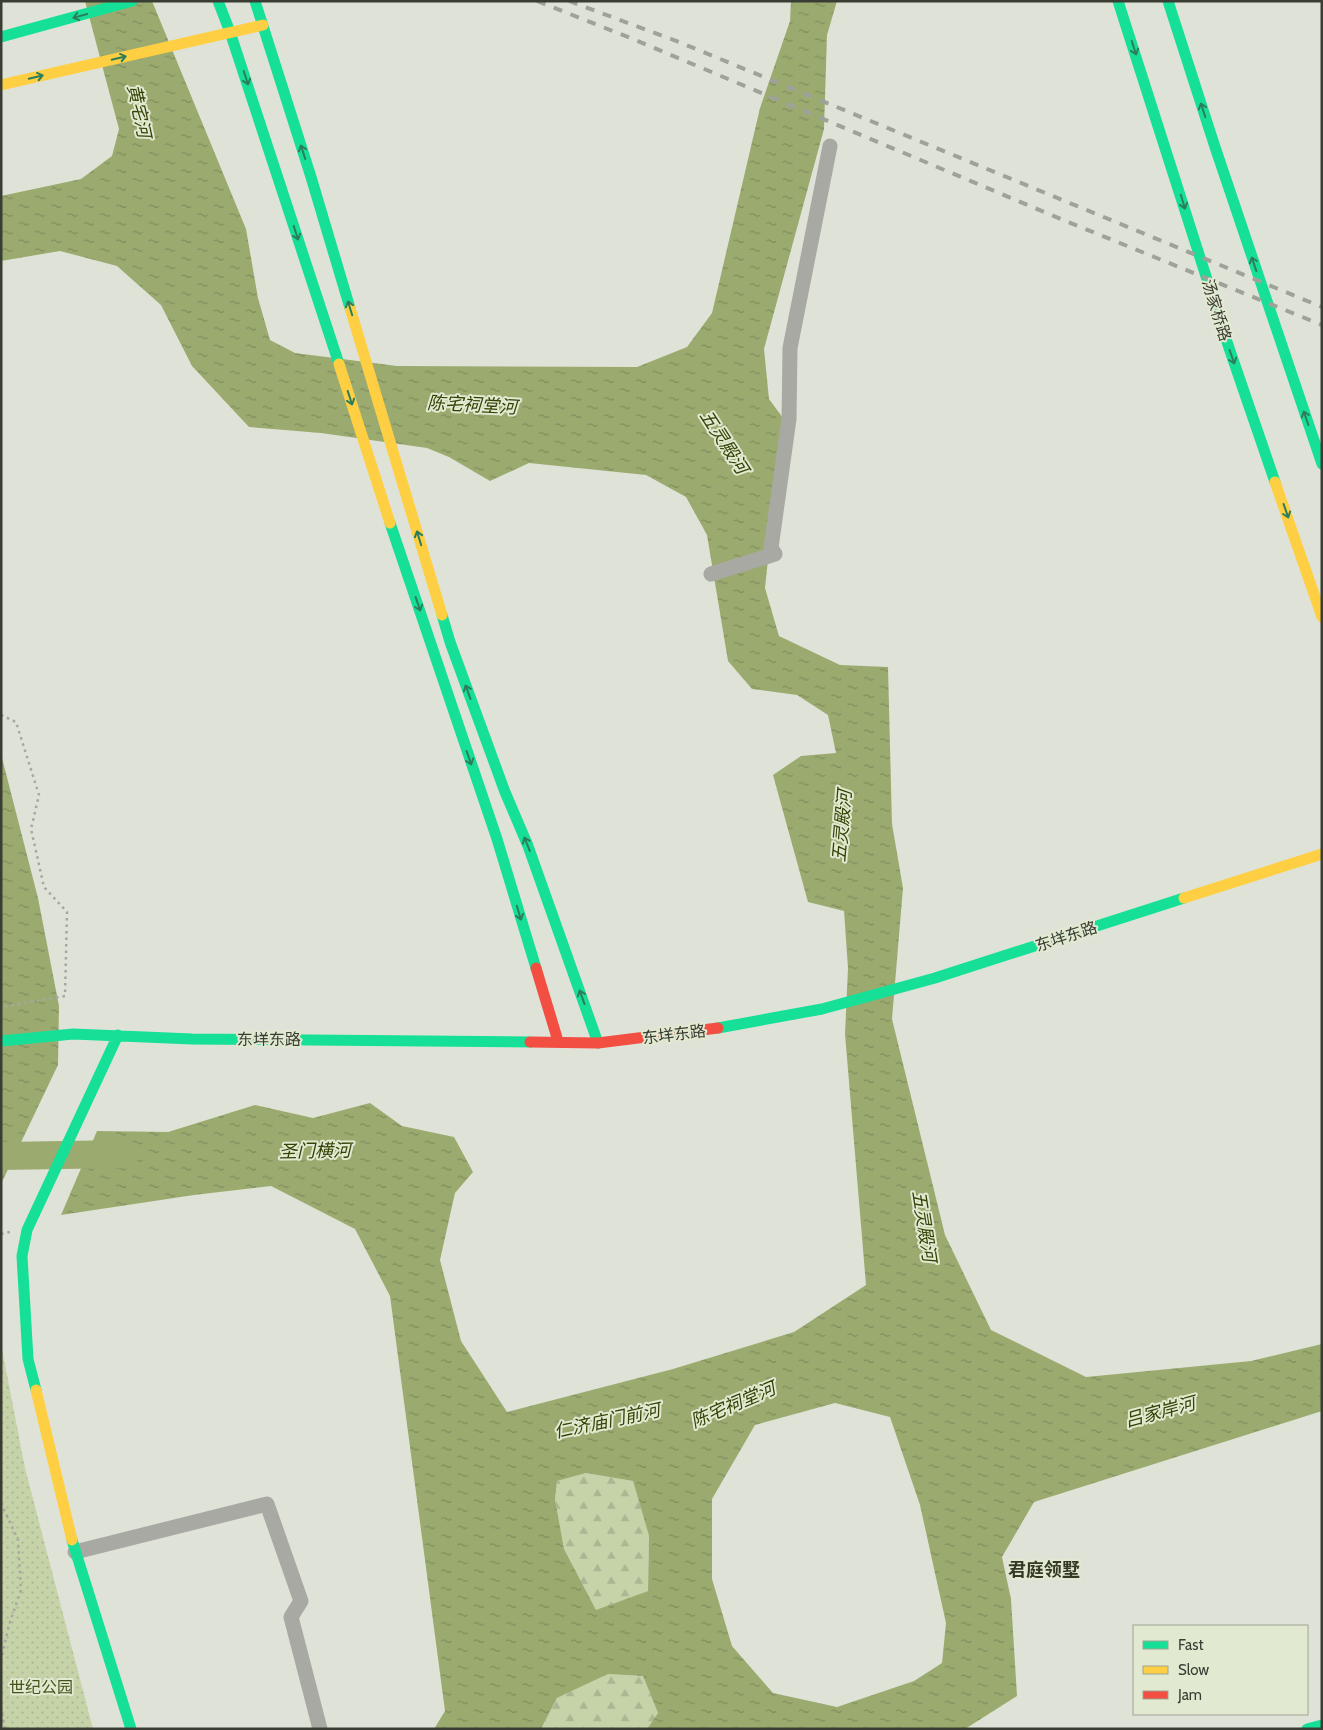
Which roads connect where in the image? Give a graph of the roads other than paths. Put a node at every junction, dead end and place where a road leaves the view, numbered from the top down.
1 (132, 1) edge
2 (218, 1) edge
3 (255, 1) edge
4 (1118, 1) edge
5 (1168, 1) edge
6 (263, 25) junction
7 (230, 32) junction
8 (1, 37) edge
9 (1, 85) edge
10 (830, 146) dead end
11 (1322, 464) edge
12 (712, 574) dead end
13 (1322, 617) edge
14 (1322, 854) edge
15 (118, 1035) junction
16 (1, 1041) edge
17 (558, 1041) junction
18 (598, 1043) junction
19 (75, 1552) junction
20 (1322, 1725) edge
21 (131, 1729) edge
22 (320, 1729) edge
23 (1307, 1729) edge

1 -> 8 main road
2 - 7 main road
3 - 6 main road
4 -> 13 main road, 汤家桥路
11 -> 5 main road
6 - 7 main road
18 -> 6 main road
9 -> 7 main road
7 -> 17 main road
10 - 12 street
14 - 18 main road, 东垟东路
15 - 16 main road, 东垟东路
15 - 17 main road, 东垟东路
15 - 19 main road
17 - 18 main road, 东垟东路
19 - 21 main road
19 - 22 street
20 - 23 main road

